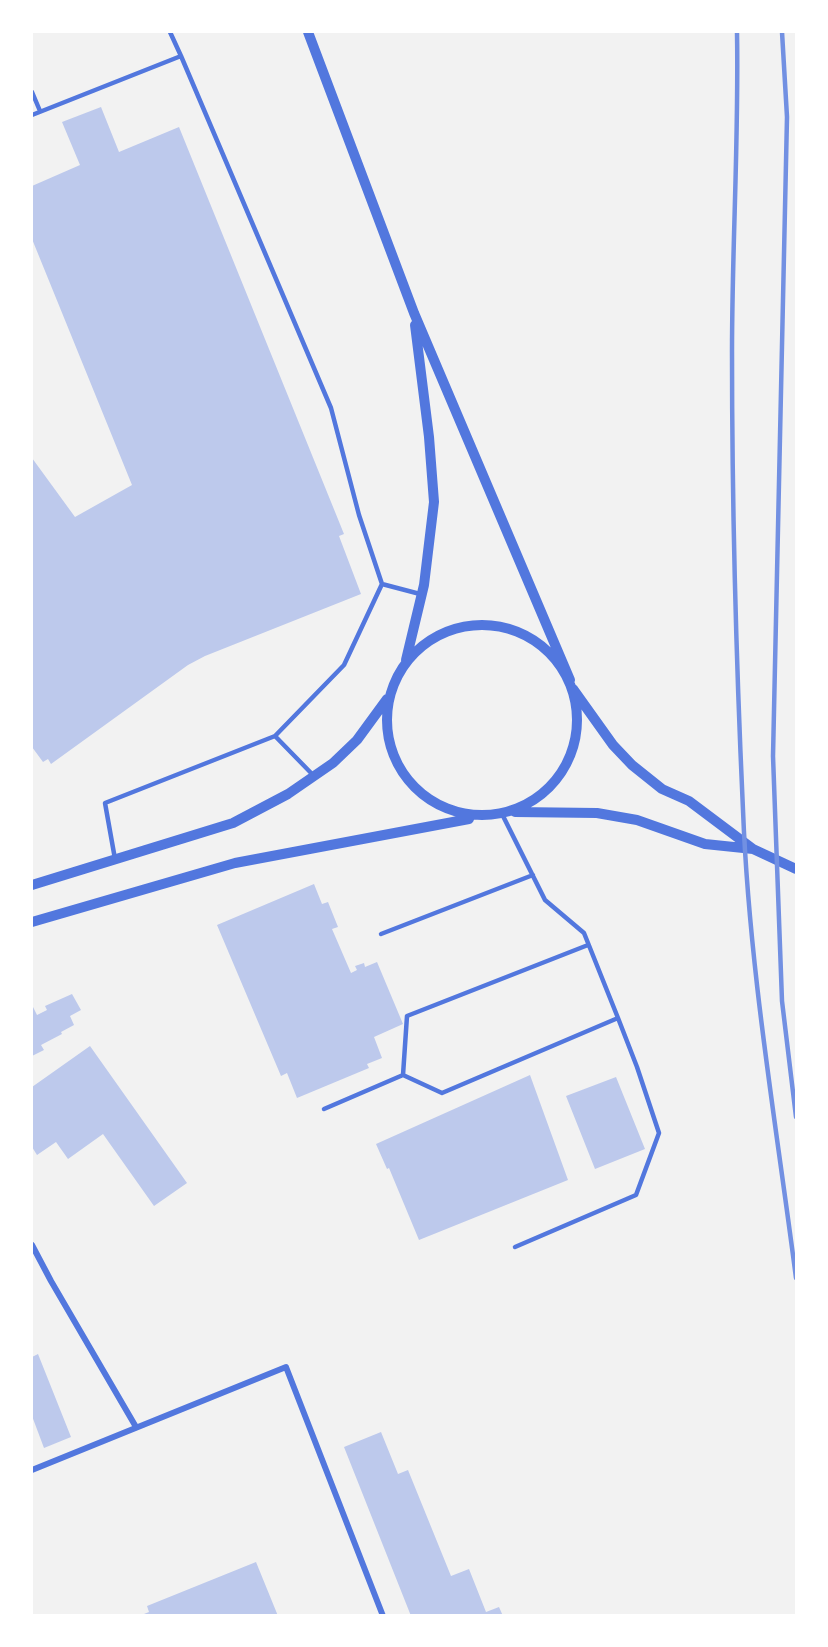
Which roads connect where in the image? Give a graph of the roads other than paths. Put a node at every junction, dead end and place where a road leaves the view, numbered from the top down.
1 (170, 32) edge
2 (308, 32) edge
3 (181, 56) junction
4 (32, 92) edge
5 (40, 111) junction
6 (32, 115) edge
7 (414, 313) junction
8 (382, 584) junction
9 (422, 594) junction
10 (406, 662) junction
11 (570, 683) junction
12 (387, 699) junction
13 (275, 736) junction
14 (314, 776) junction
15 (506, 813) junction
16 (472, 818) junction
17 (753, 849) junction
18 (115, 859) junction
19 (796, 869) edge
20 (533, 875) junction
21 (32, 885) edge
22 (32, 922) edge
23 (381, 934) dead end
24 (588, 945) junction
25 (618, 1018) junction
26 (402, 1075) junction
27 (324, 1109) dead end
28 (32, 1245) edge
29 (515, 1246) dead end
30 (136, 1427) junction
31 (32, 1470) edge
32 (383, 1616) edge

1 - 3 lane
2 - 7 street
3 - 5 lane
3 - 8 lane
4 - 5 lane
5 - 6 lane
7 - 9 street
7 - 11 street
8 - 9 lane
8 - 13 lane
9 - 10 street
10 - 11 street
10 - 12 street
11 - 15 street
11 - 17 street
12 - 14 street
12 - 16 street
13 - 14 lane
13 - 18 lane
14 - 18 street
15 - 16 street
15 - 17 street
15 - 20 lane
16 - 22 street
17 - 19 street
18 - 21 street
20 - 23 lane
20 - 24 lane
24 - 25 lane
24 - 26 lane
25 - 26 lane
25 - 29 lane
26 - 27 lane
28 - 30 street
30 - 31 street
30 - 32 street

